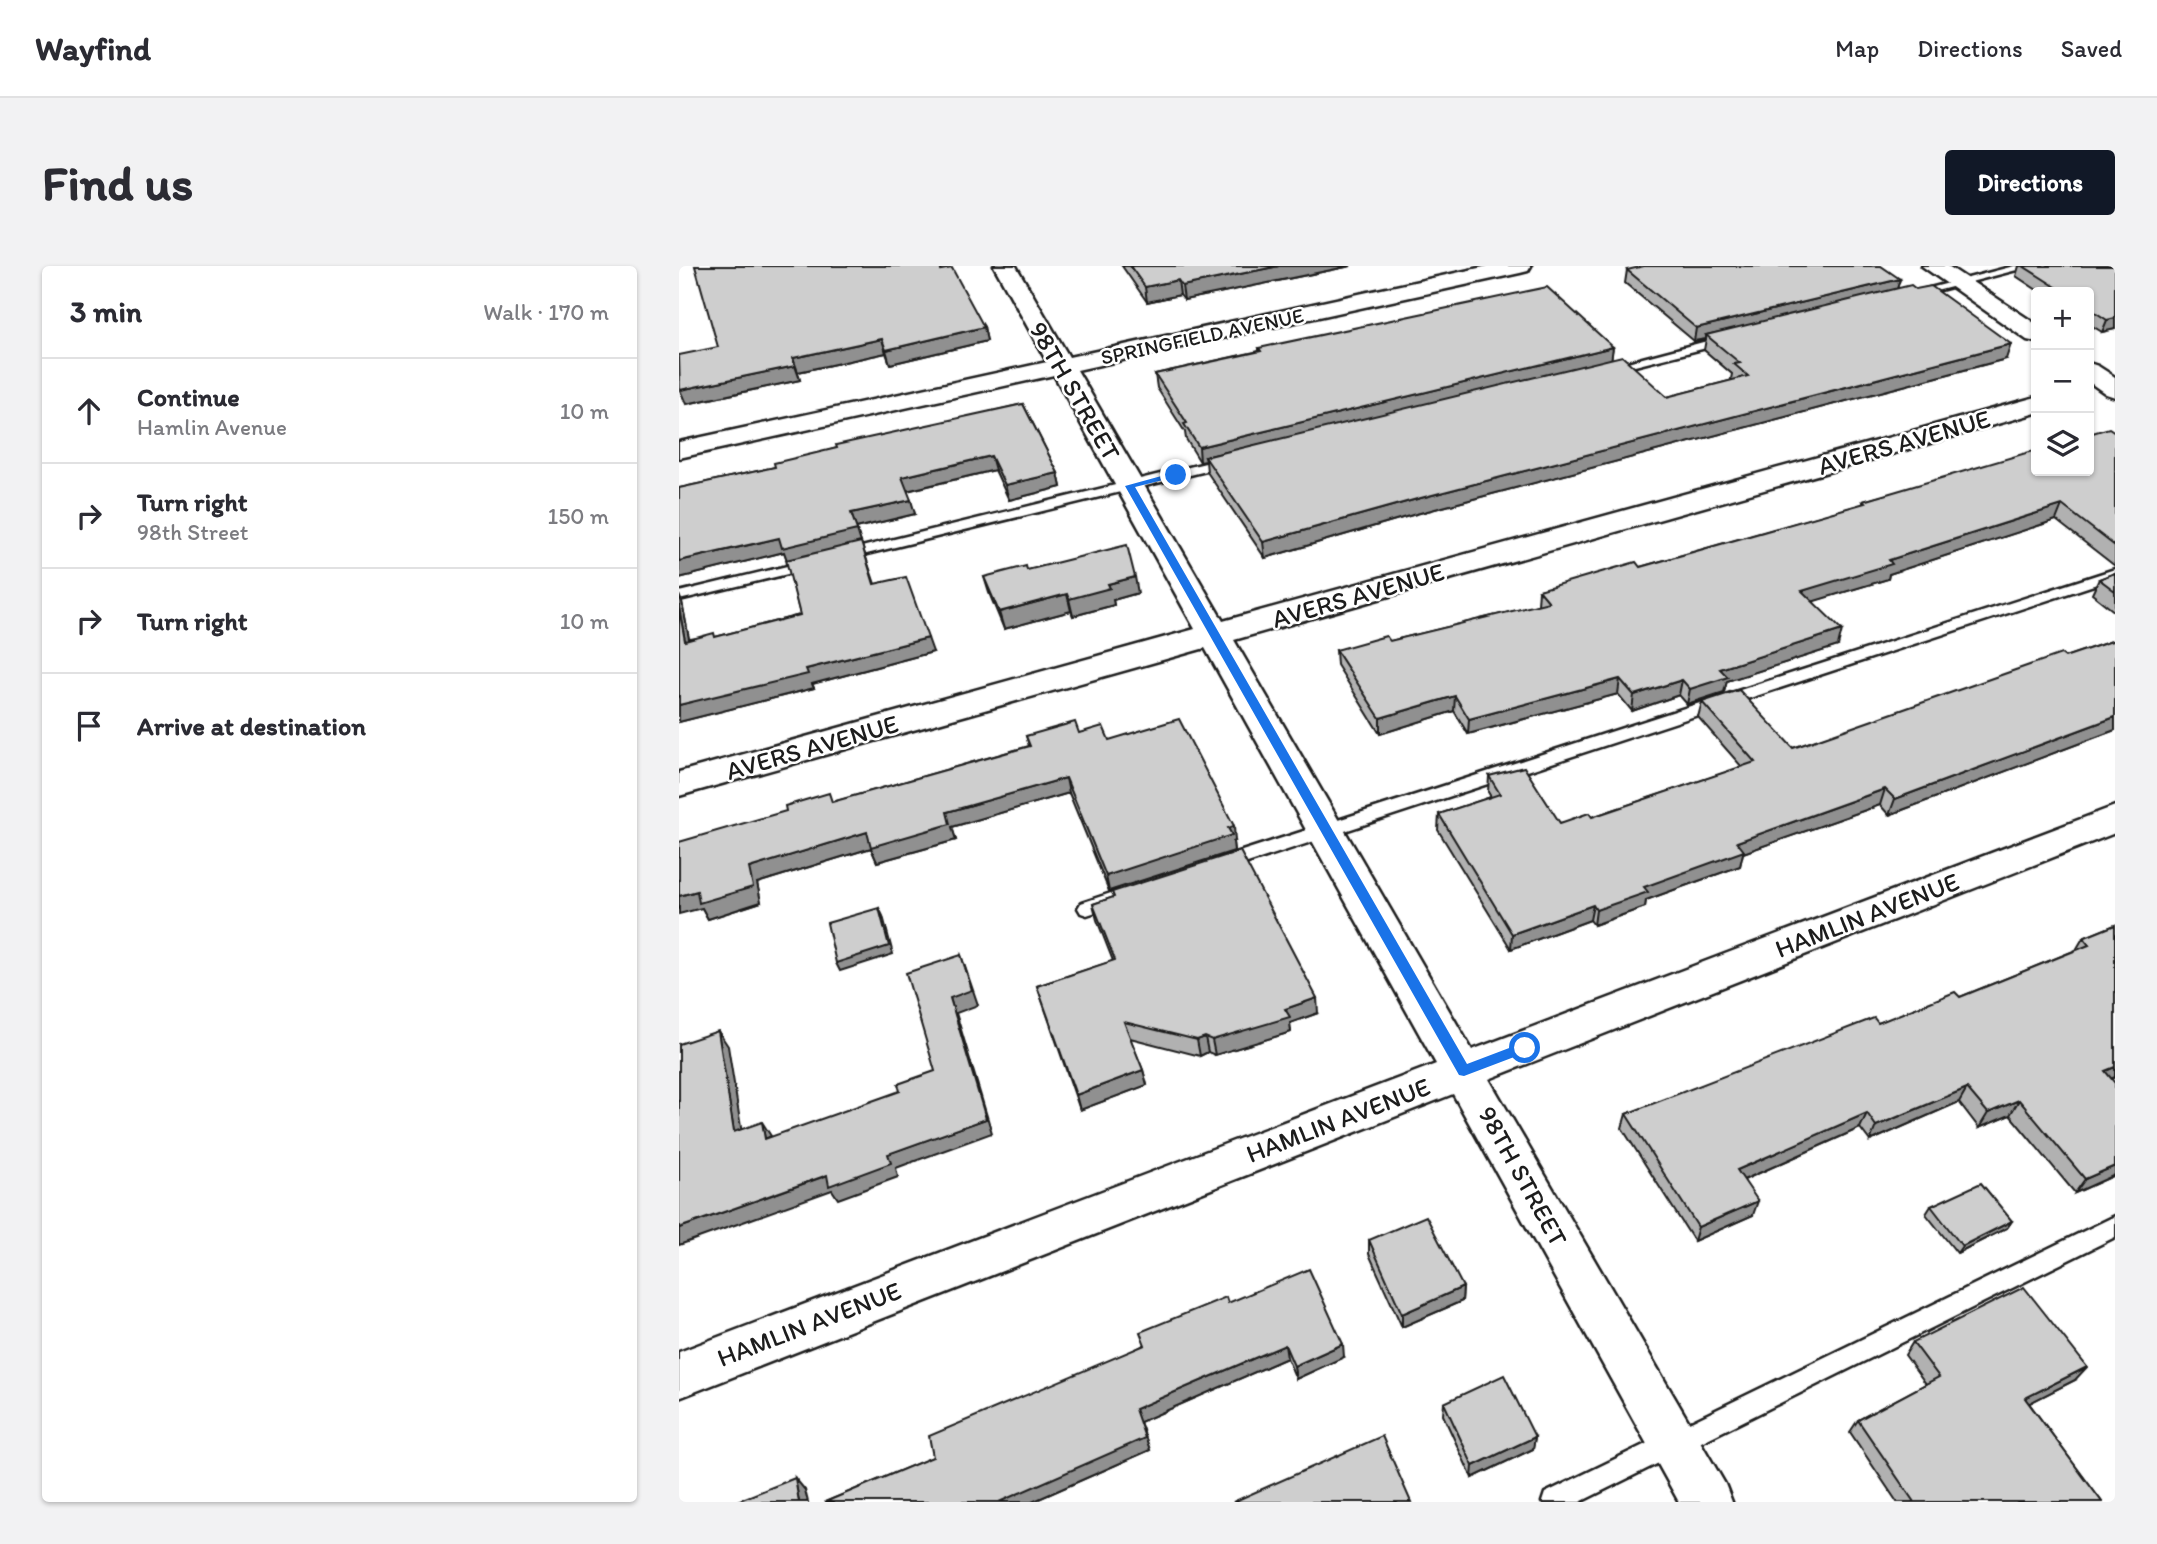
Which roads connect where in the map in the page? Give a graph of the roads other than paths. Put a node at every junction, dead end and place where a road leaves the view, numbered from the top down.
1 (1005, 266) edge
2 (1520, 266) edge
3 (1933, 266) edge
4 (2028, 266) edge
5 (1958, 283) junction
6 (1900, 297) edge
7 (2031, 332) edge
8 (1739, 337) edge
9 (1060, 367) junction
10 (1591, 373) edge
11 (2031, 406) edge
12 (679, 450) edge
13 (1243, 458) edge
14 (1130, 486) junction
15 (2115, 573) edge
16 (679, 596) edge
17 (1216, 634) junction
18 (679, 784) edge
19 (2115, 820) edge
20 (1327, 830) junction
21 (1201, 871) edge
22 (1137, 892) edge
23 (1087, 908) dead end
24 (1464, 1071) junction
25 (2115, 1226) edge
26 (679, 1374) edge
27 (1674, 1443) junction
28 (1554, 1502) edge
29 (1707, 1502) edge

1 - 9 street, 98TH STREET
2 - 9 street, SPRINGFIELD AVENUE
3 - 5 street
4 - 5 lane
5 - 6 lane
5 - 7 street
8 - 10 lane
9 - 12 street, SPRINGFIELD AVENUE
9 - 14 street, 98TH STREET
11 - 17 street, AVERS AVENUE
13 - 14 lane
14 - 16 lane
14 - 17 street, 98TH STREET
15 - 20 lane
17 - 18 street, AVERS AVENUE
17 - 20 street, 98TH STREET
19 - 24 street, HAMLIN AVENUE
20 - 21 lane
20 - 24 street, 98TH STREET
22 - 23 lane
24 - 26 street, HAMLIN AVENUE
24 - 27 street, 98TH STREET
25 - 27 lane
27 - 28 lane
27 - 29 street, 98TH STREET

